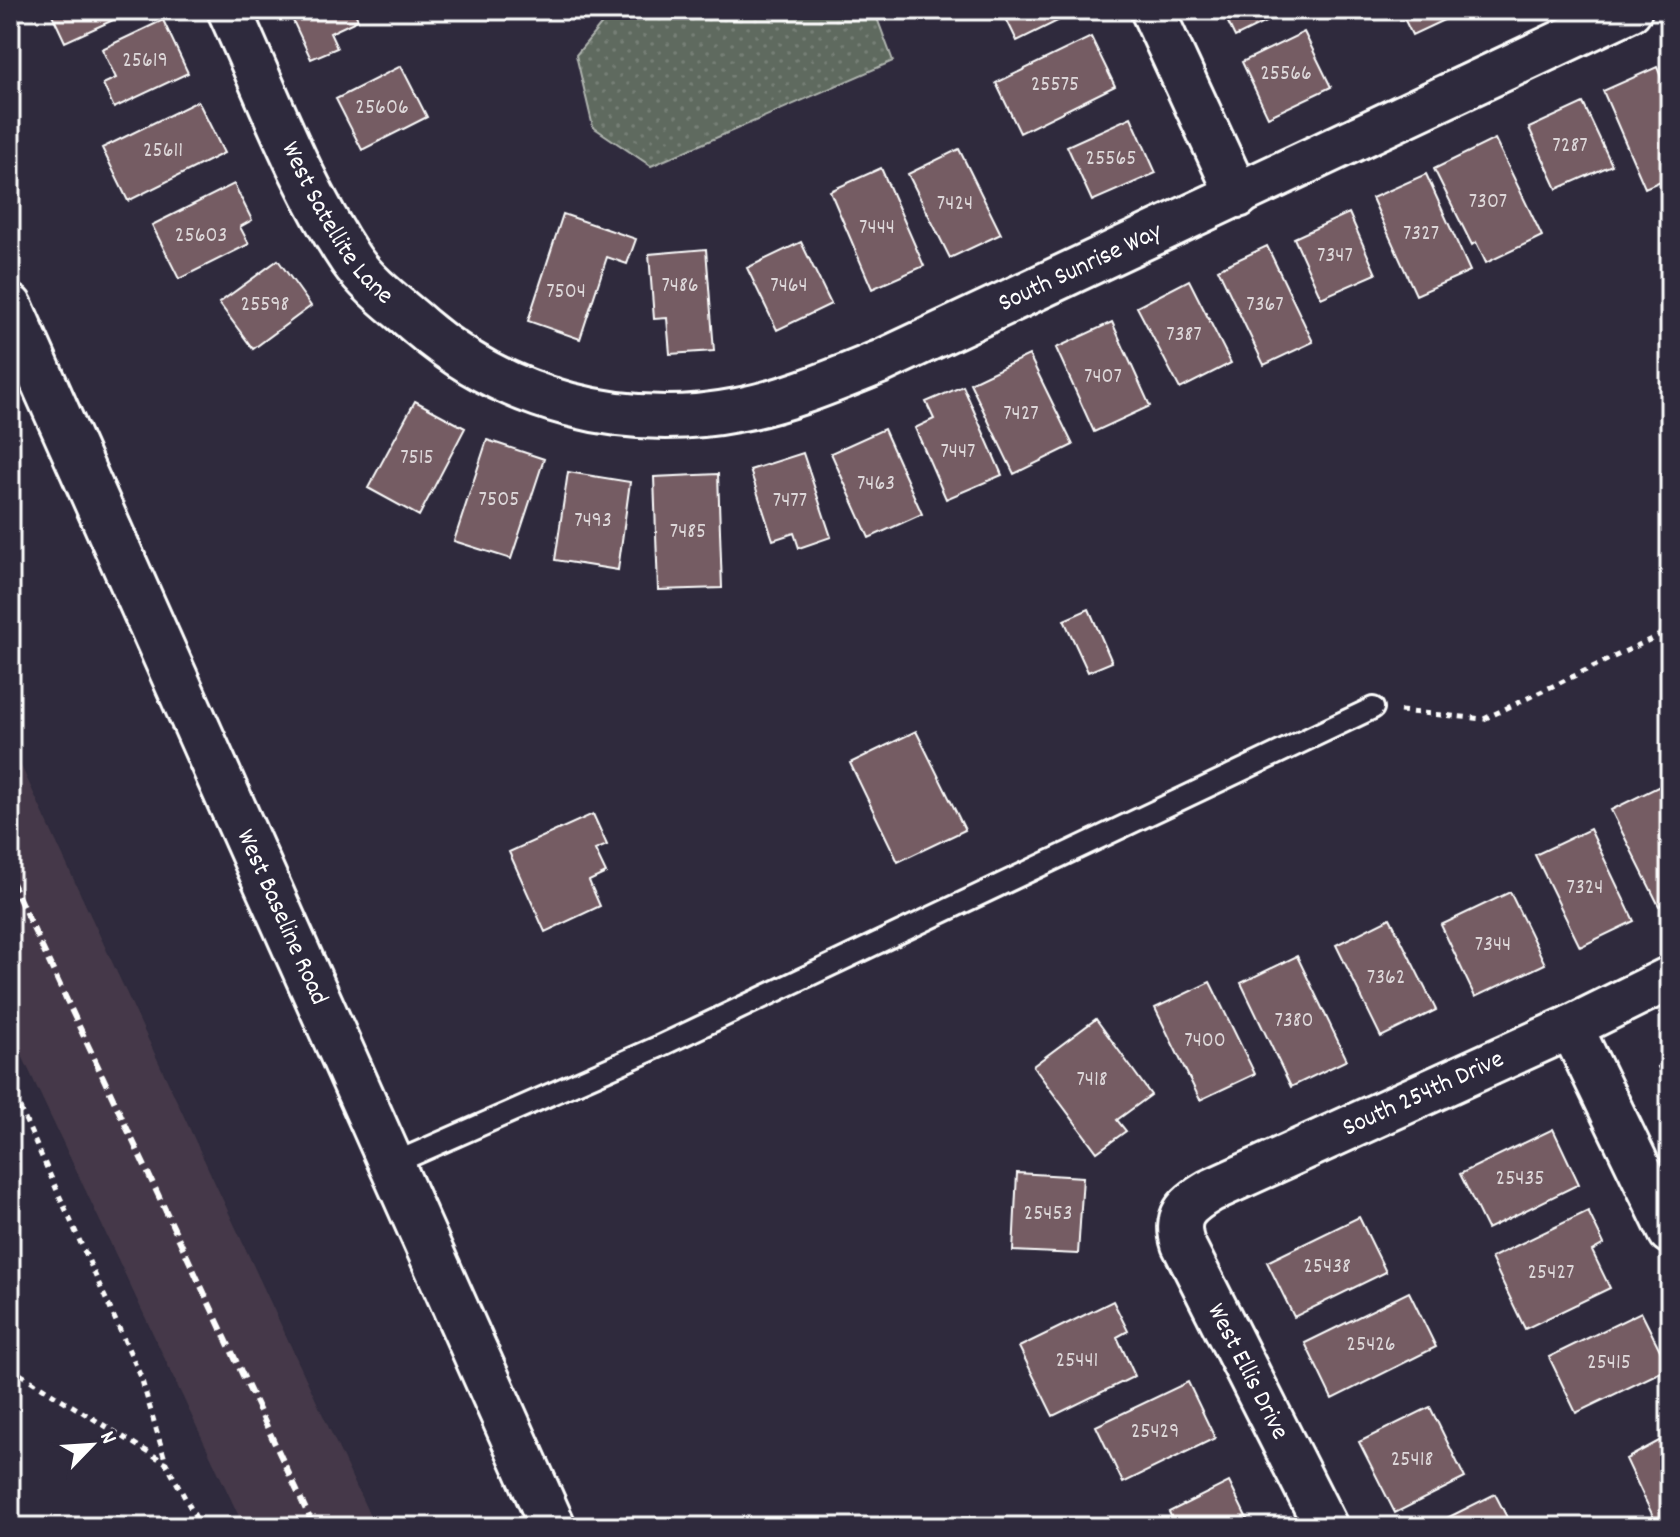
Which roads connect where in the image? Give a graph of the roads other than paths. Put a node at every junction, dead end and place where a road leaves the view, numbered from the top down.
1 (229, 10) edge
2 (1152, 10) edge
3 (1630, 10) edge
4 (1238, 196) junction
5 (10, 307) edge
6 (506, 384) joint
7 (1373, 708) road end
8 (1670, 978) edge
9 (1571, 1027) junction
10 (392, 1164) junction
11 (1180, 1215) joint
12 (1670, 1232) edge
13 (553, 1527) edge
14 (1326, 1527) edge

1 - 6 street, West Satellite Lane
2 - 4 street
3 - 4 street, South Sunrise Way
4 - 6 street, South Sunrise Way
5 - 10 main road, West Baseline Road
7 - 10 lane
8 - 9 street, South 254th Drive
9 - 11 street, South 254th Drive
9 - 12 street
10 - 13 main road, West Baseline Road
11 - 14 street, West Ellis Drive

